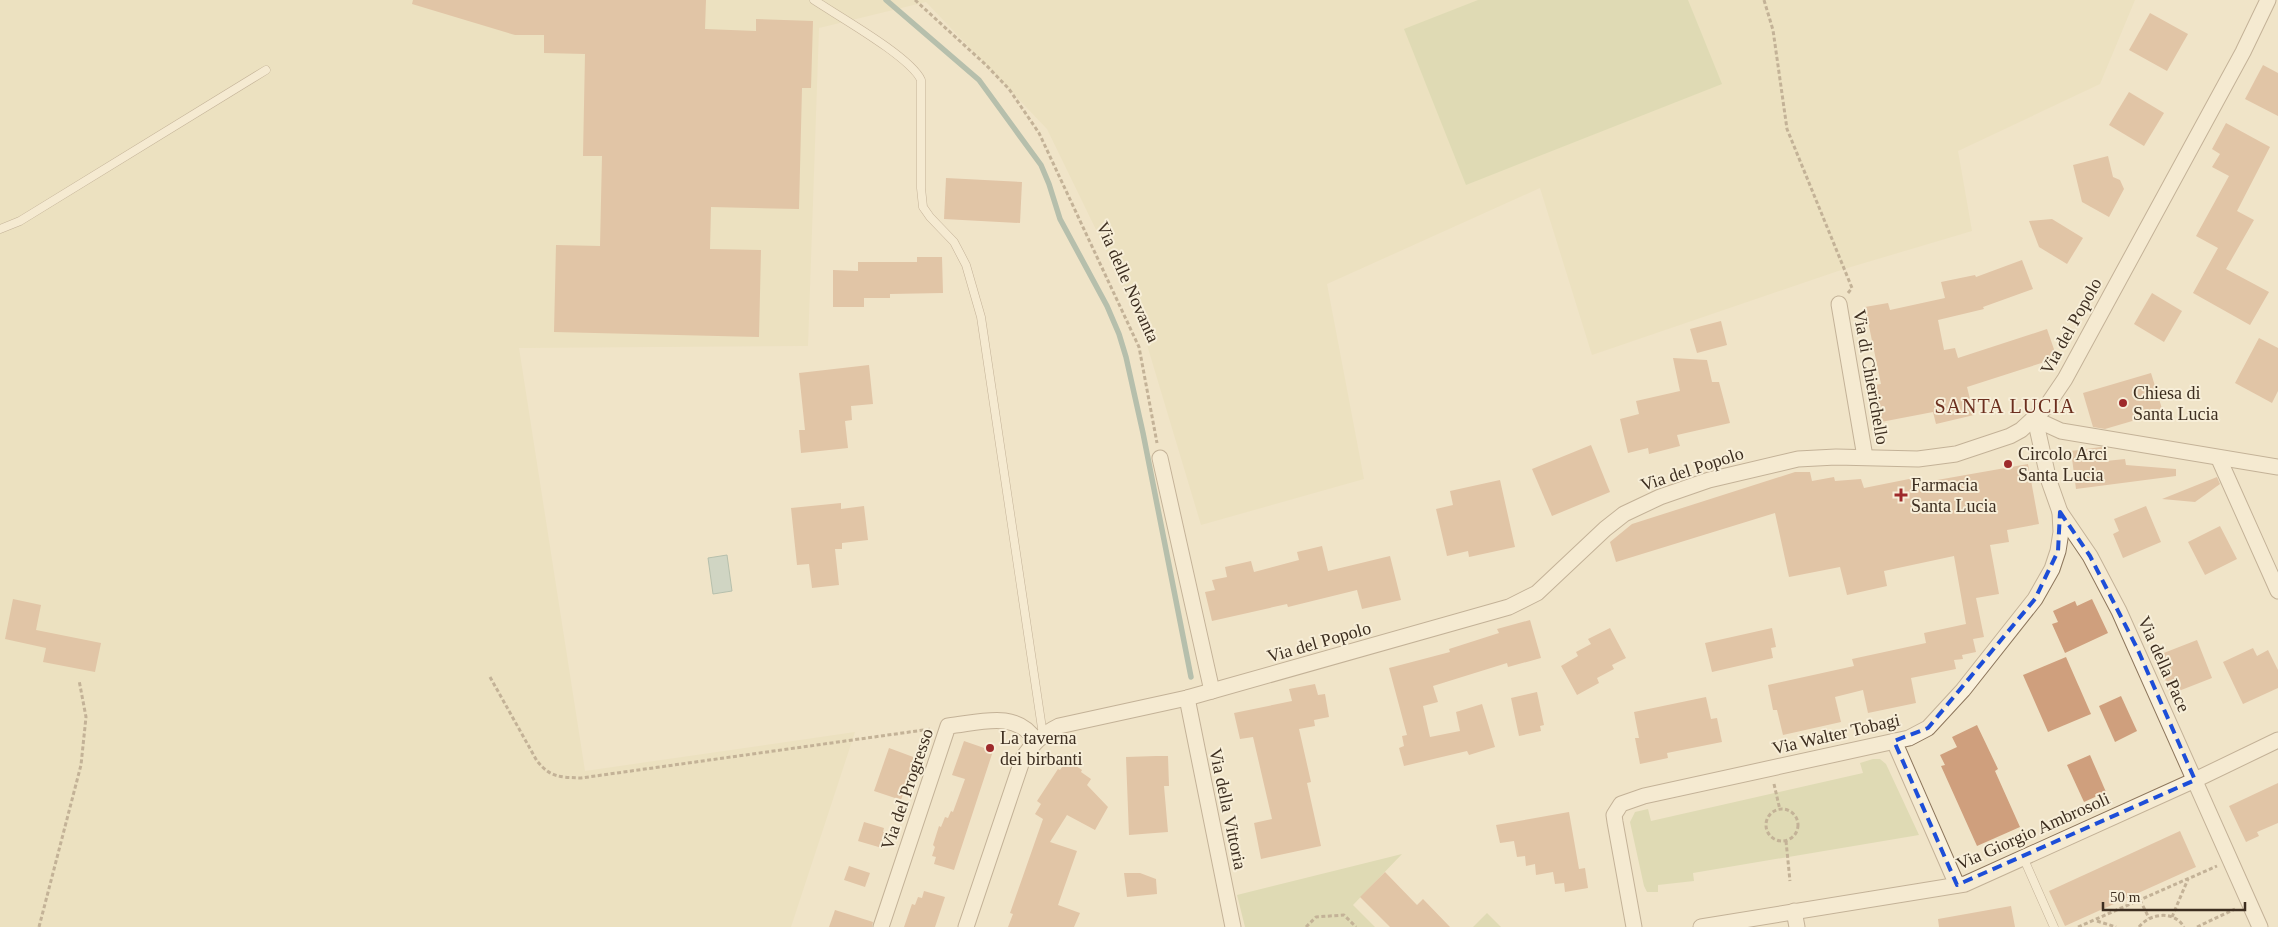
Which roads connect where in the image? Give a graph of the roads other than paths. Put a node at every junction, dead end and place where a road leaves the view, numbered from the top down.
1 (814, 0) edge
2 (2268, 0) edge
3 (266, 70) dead end
4 (0, 228) edge
5 (1839, 304) road end
6 (2035, 419) junction
7 (1865, 457) junction
8 (1160, 458) road end
9 (2219, 459) junction
10 (2278, 467) edge
11 (2060, 512) junction
12 (2278, 591) edge
13 (1212, 691) junction
14 (1186, 698) junction
15 (1039, 738) junction
16 (2278, 740) edge
17 (1894, 741) junction
18 (2195, 780) junction
19 (2023, 856) junction
20 (1956, 885) junction
21 (1794, 911) junction
22 (881, 927) edge
23 (966, 927) edge
24 (1234, 927) edge
25 (1634, 927) edge
26 (1701, 927) edge
27 (1797, 927) edge
28 (2054, 927) edge
29 (2260, 927) edge

1 - 15 lane
2 - 6 street, Via del Popolo
3 - 4 lane
5 - 7 street, Via di Chierichello
6 - 7 street, Via del Popolo
6 - 9 street
6 - 11 street, Via della Pace
7 - 13 street, Via del Popolo
8 - 13 street
9 - 10 street
9 - 12 street
11 - 17 street, Via Walter Tobagi
11 - 18 street, Via della Pace
13 - 14 street, Via del Popolo
14 - 15 street, Via del Popolo
14 - 24 street, Via della Vittoria
15 - 22 street, Via del Progresso
15 - 23 street
16 - 18 street, Via Giorgio Ambrosoli
17 - 20 street
17 - 25 street, Via Walter Tobagi
18 - 19 street, Via Giorgio Ambrosoli
18 - 29 street, Via della Pace
19 - 20 street, Via Giorgio Ambrosoli
19 - 28 lane
20 - 21 street, Via Giorgio Ambrosoli
21 - 26 street, Via Giorgio Ambrosoli
21 - 27 street

